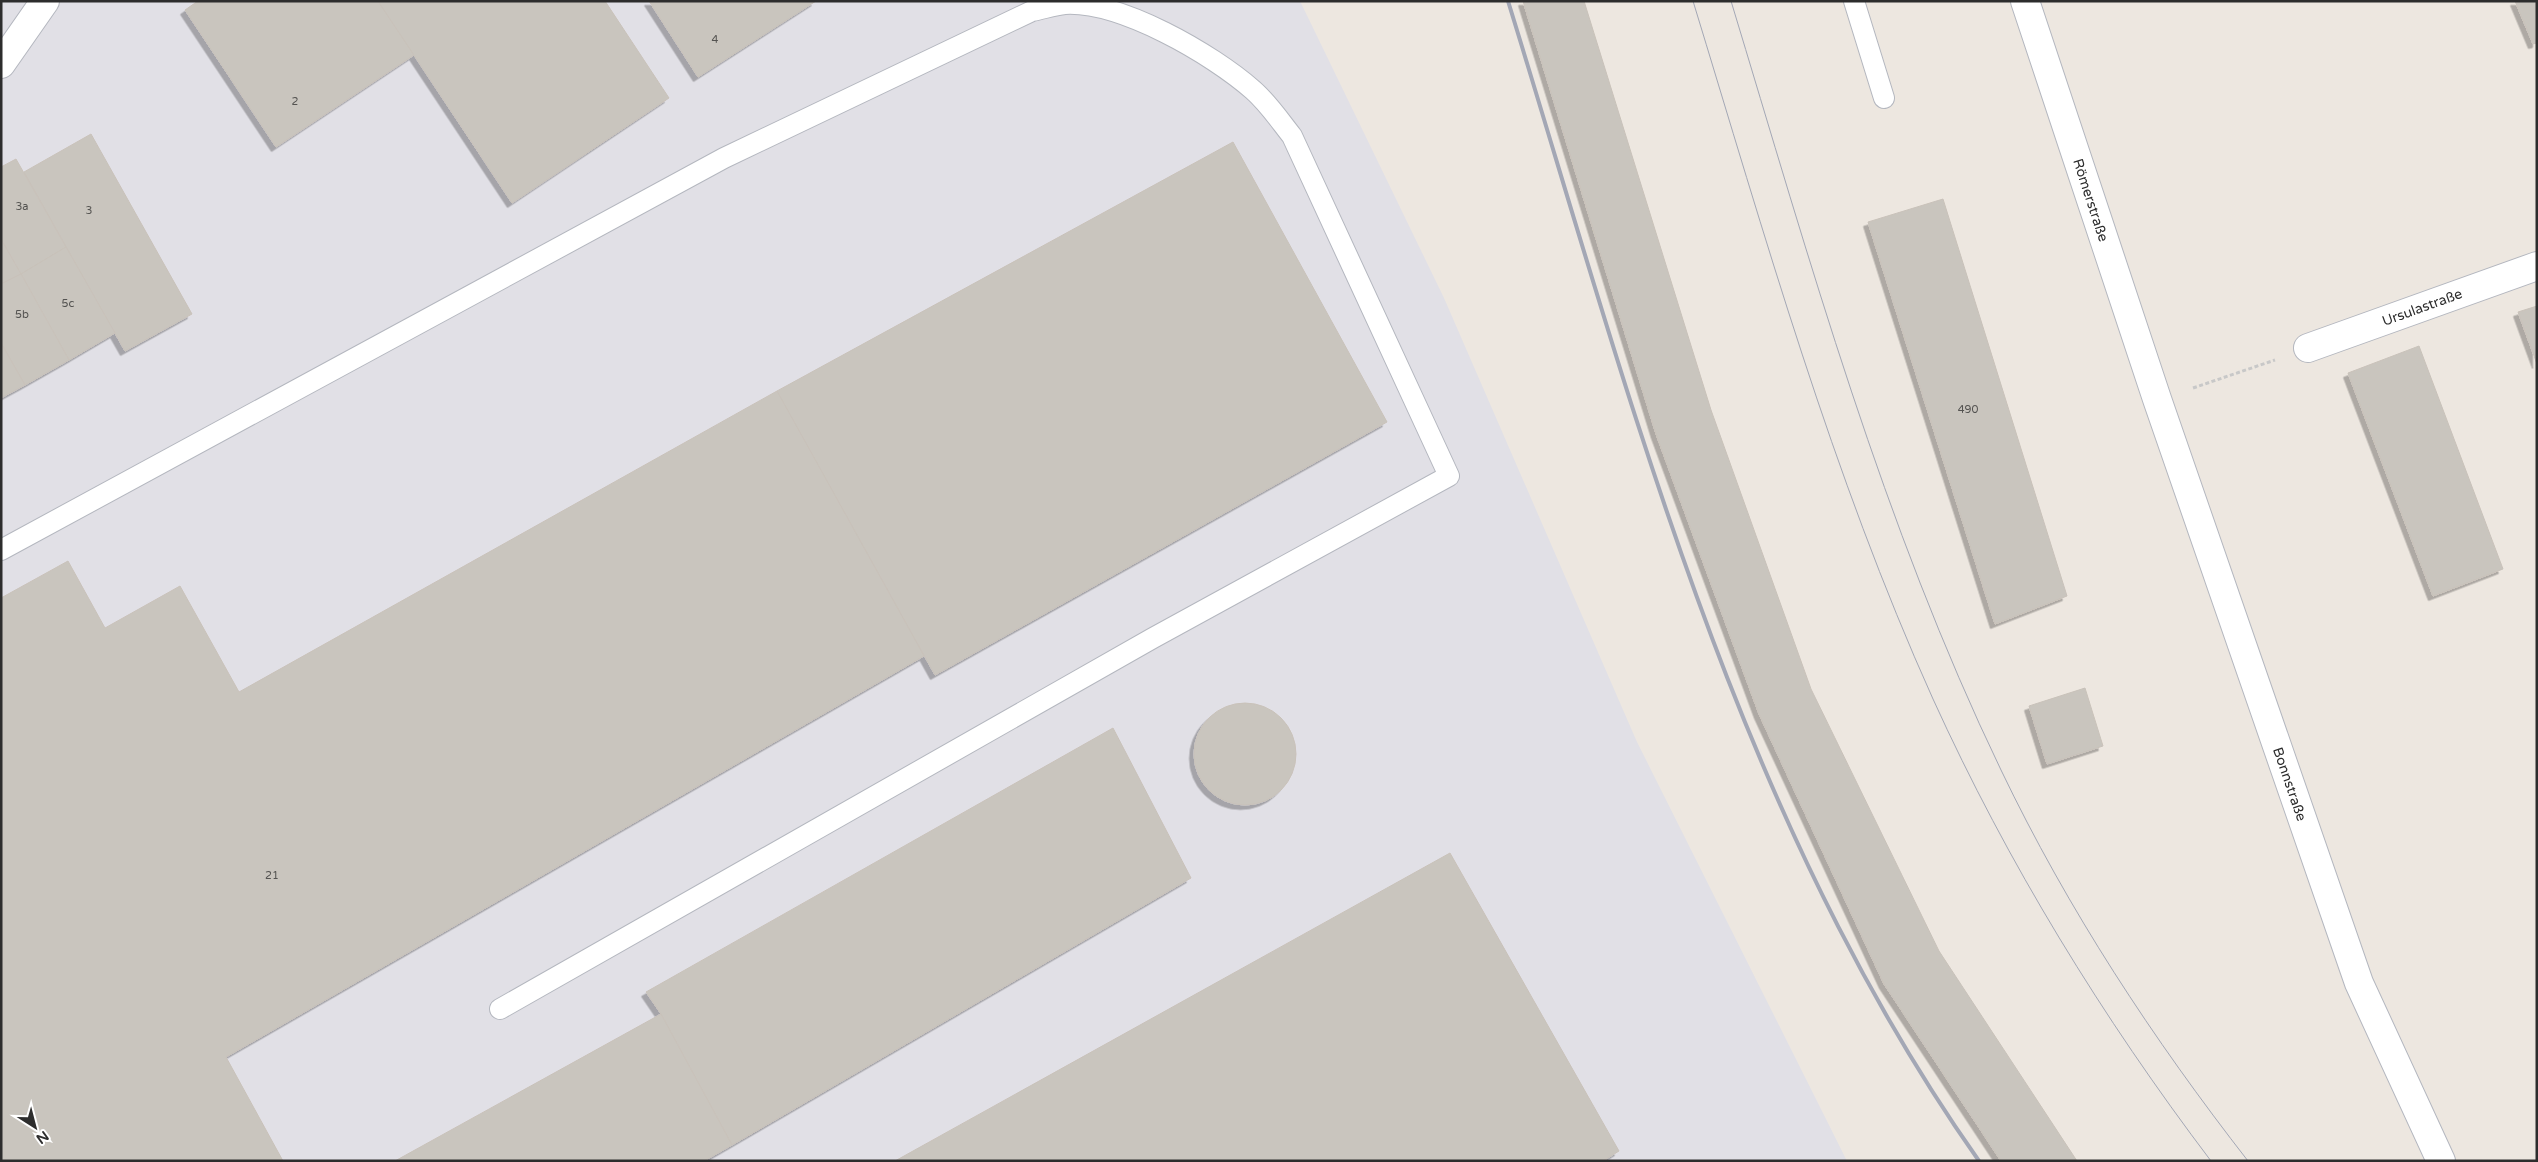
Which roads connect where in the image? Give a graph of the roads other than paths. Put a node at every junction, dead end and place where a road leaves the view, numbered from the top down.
1 (45, 1) edge
2 (1854, 1) edge
3 (2025, 1) edge
4 (1, 64) edge
5 (1884, 98) dead end
6 (2537, 266) edge
7 (2308, 348) road end
8 (2157, 399) joint
9 (1, 550) edge
10 (500, 1009) dead end
11 (2441, 1161) edge

1 - 4 main road
2 - 5 lane
3 - 8 main road, Römerstraße
6 - 7 main road, Ursulastraße
8 - 11 main road, Bonnstraße
9 - 10 lane

